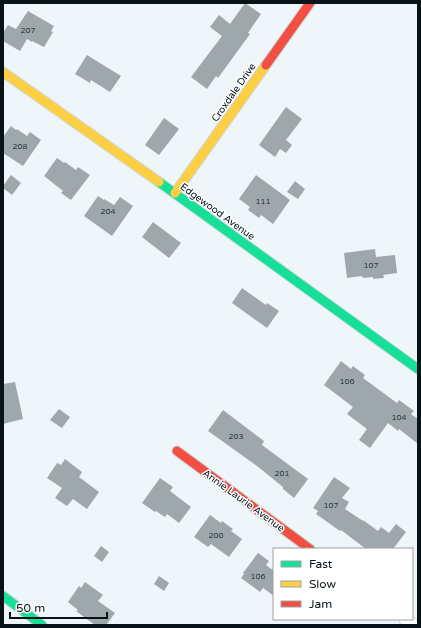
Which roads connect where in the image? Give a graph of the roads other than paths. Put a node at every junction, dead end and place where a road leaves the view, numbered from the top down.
1 (310, 3) edge
2 (3, 72) edge
3 (175, 193) junction
4 (418, 369) edge
5 (177, 451) dead end
6 (309, 548) edge
7 (3, 596) edge
8 (42, 625) edge

1 - 3 street, Croxdale Drive
2 - 3 street, Edgewood Avenue
3 - 4 street, Edgewood Avenue
5 - 6 street, Annie Laurie Avenue
7 - 8 street

